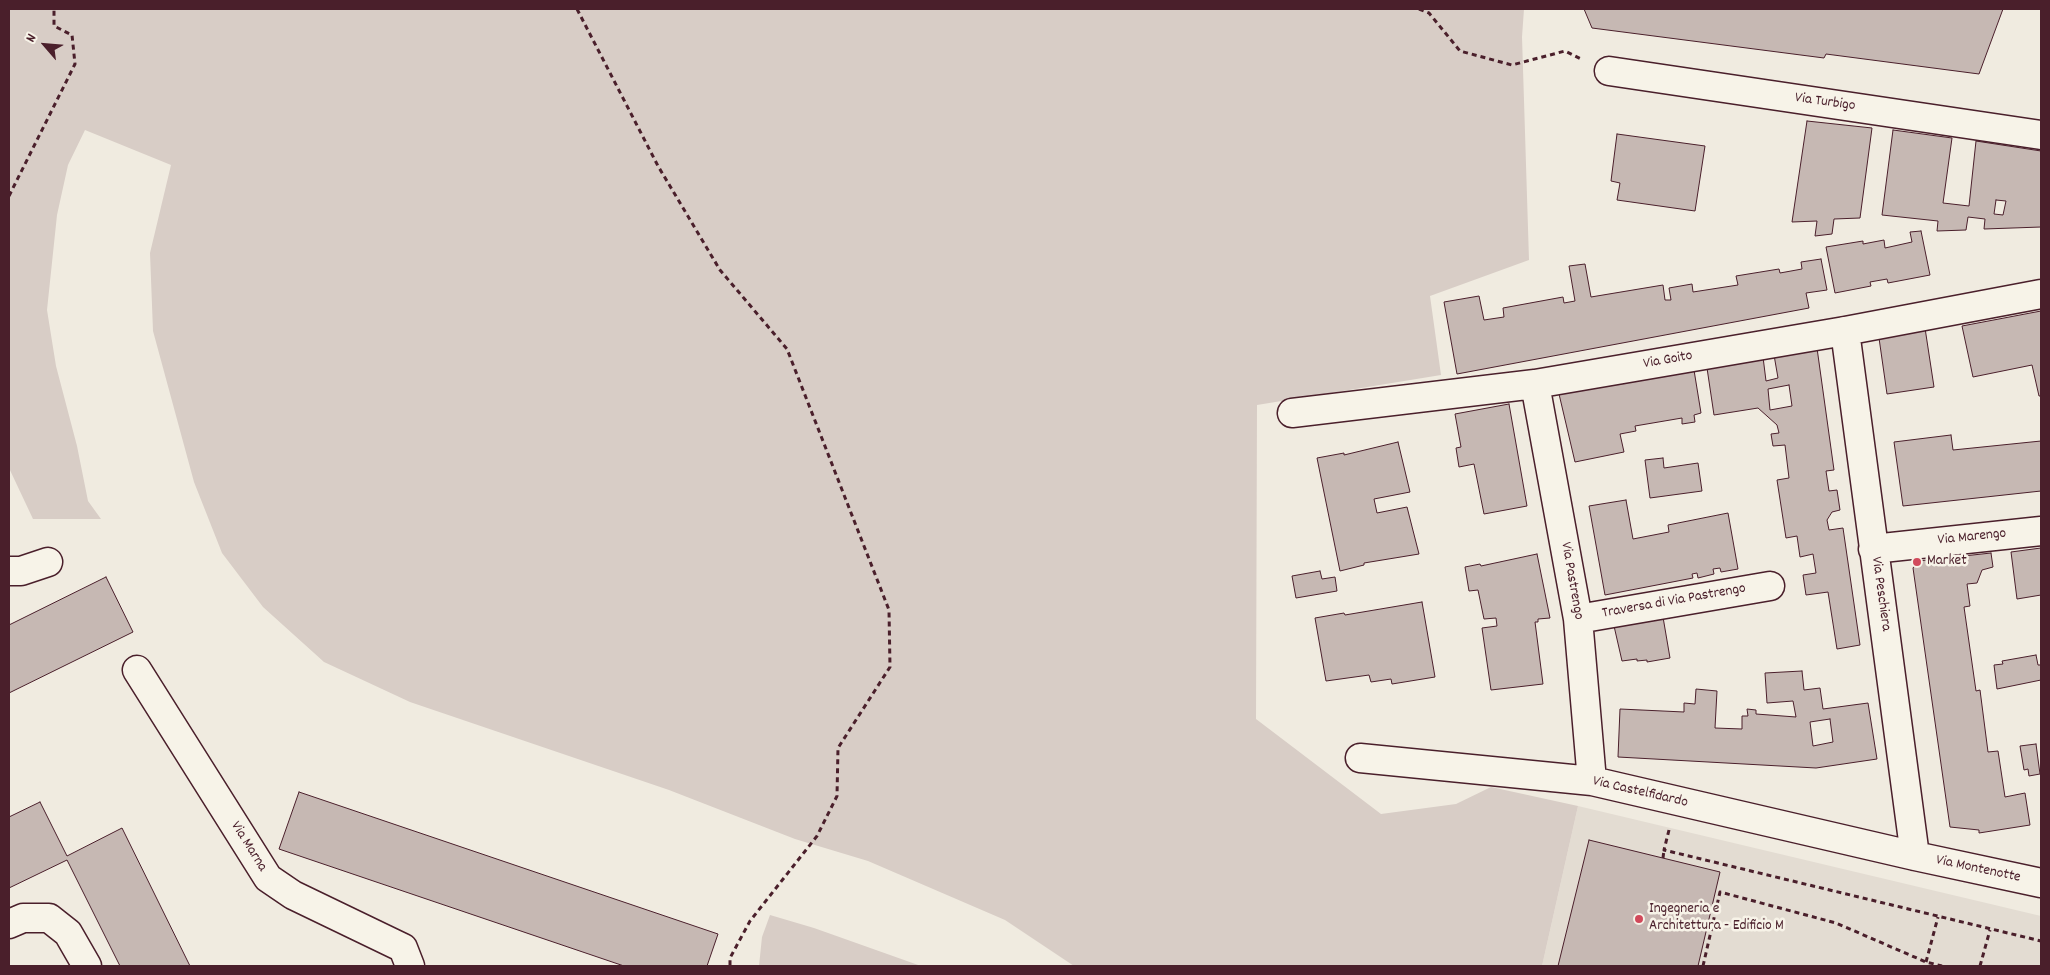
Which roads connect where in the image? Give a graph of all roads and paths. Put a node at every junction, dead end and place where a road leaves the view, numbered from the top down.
1 (54, 9) edge
2 (577, 9) edge
3 (1420, 9) edge
4 (1609, 71) joint
5 (2041, 135) edge
6 (9, 196) edge
7 (2041, 294) edge
8 (1845, 331) junction
9 (1535, 384) junction
10 (1292, 412) dead end
11 (2041, 531) edge
12 (1873, 548) junction
13 (48, 562) dead end
14 (9, 572) edge
15 (1770, 586) dead end
16 (1578, 619) junction
17 (137, 670) dead end
18 (1360, 758) dead end
19 (1592, 781) junction
20 (1670, 827) dead end
21 (1664, 850) junction
22 (1915, 856) junction
23 (1663, 858) dead end
24 (2041, 883) edge
25 (1938, 918) junction
26 (9, 924) edge
27 (1990, 930) junction
28 (2041, 941) edge
29 (1926, 962) junction
30 (87, 966) edge
31 (410, 966) edge
32 (730, 966) edge
33 (1702, 966) edge
34 (1942, 966) edge
35 (1980, 966) edge

1 - 6 path
2 - 32 path
3 - 4 path
4 - 5 street, Via Turbigo
7 - 8 street, Via Goito
8 - 9 street, Via Goito
8 - 12 street, Via Peschiera
9 - 10 street, Via Goito
9 - 16 street, Via Pastrengo
11 - 12 street, Via Marengo
12 - 22 street, Via Peschiera
13 - 14 street
15 - 16 street, Traversa di Via Pastrengo
16 - 19 street, Via Pastrengo
17 - 31 street, Via Marna
18 - 19 street, Via Castelfidardo
19 - 22 street, Via Castelfidardo
20 - 21 path
21 - 23 path
21 - 25 path
22 - 24 street, Via Montenotte
25 - 27 path
25 - 29 path
26 - 30 street
27 - 28 path
27 - 35 path
29 - 33 path
29 - 34 path

